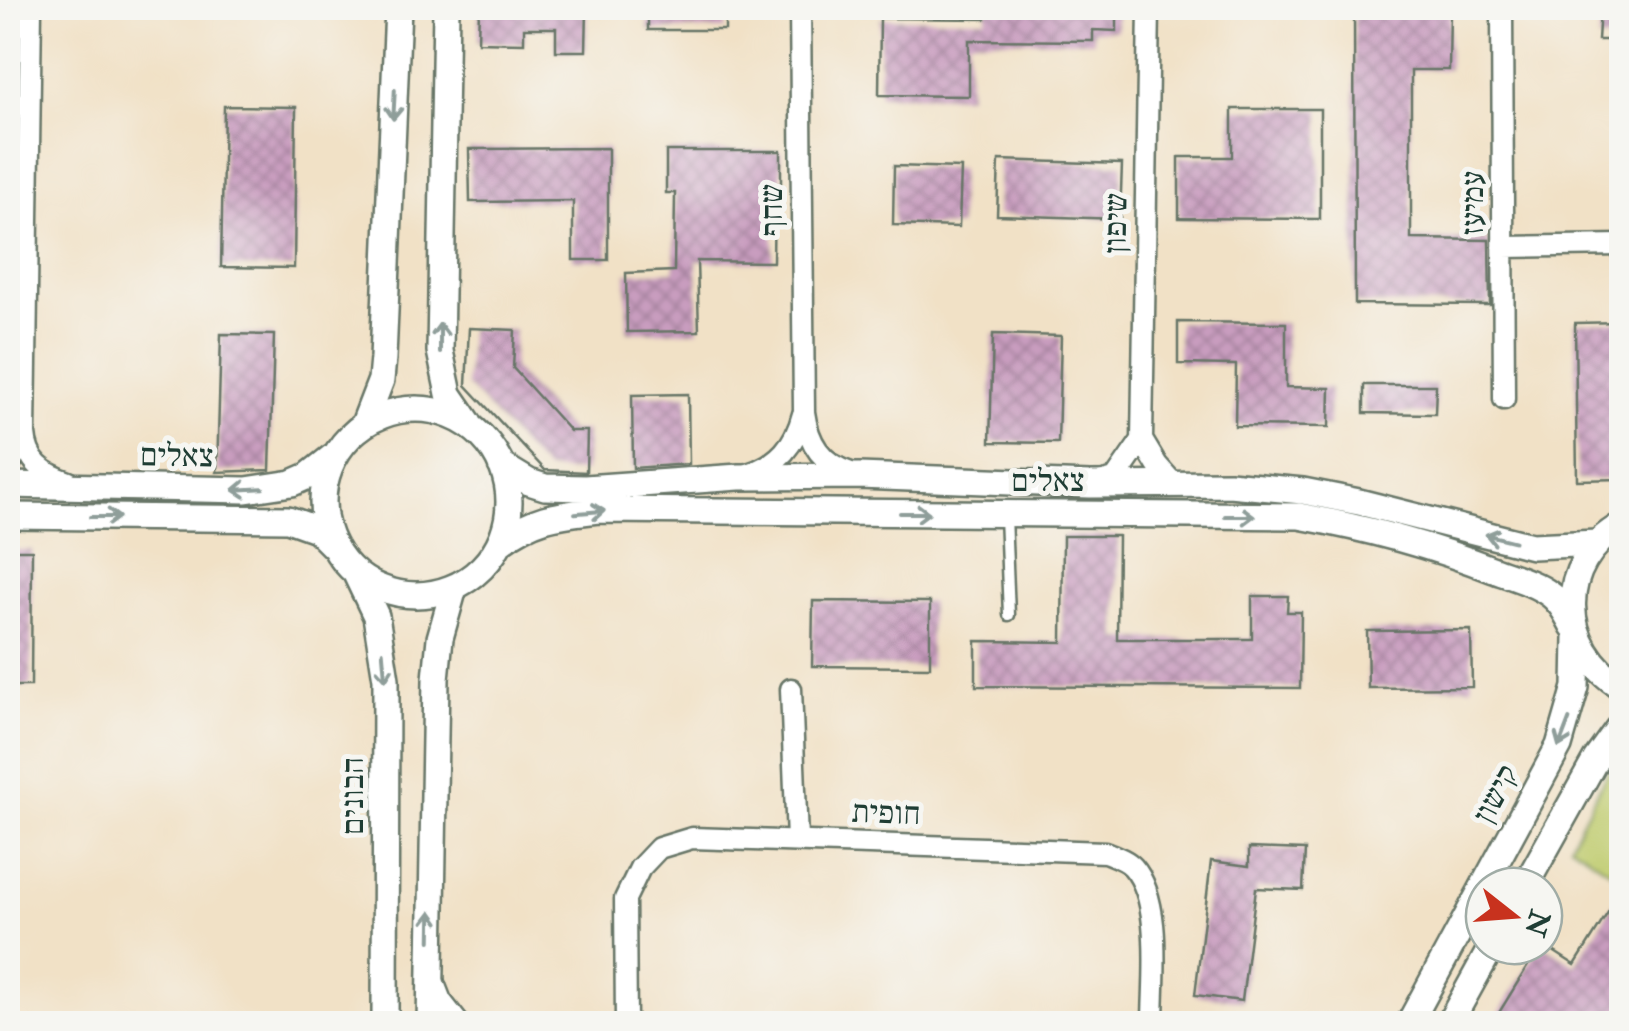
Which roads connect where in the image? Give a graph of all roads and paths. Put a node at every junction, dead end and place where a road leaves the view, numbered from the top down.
1 (32, 8) edge
2 (398, 8) edge
3 (446, 8) edge
4 (800, 8) edge
5 (1150, 8) edge
6 (1502, 8) edge
7 (1622, 245) edge
8 (1503, 247) junction
9 (1504, 399) dead end
10 (804, 412) junction
11 (364, 424) junction
12 (472, 427) junction
13 (25, 434) junction
14 (1142, 440) junction
15 (336, 454) junction
16 (501, 465) junction
17 (8, 468) edge
18 (859, 476) junction
19 (739, 477) junction
20 (1229, 484) junction
21 (8, 485) edge
22 (1090, 485) junction
23 (81, 486) junction
24 (1005, 513) junction
25 (8, 516) edge
26 (1622, 525) edge
27 (500, 542) junction
28 (1597, 543) junction
29 (333, 546) junction
30 (356, 574) junction
31 (454, 588) junction
32 (1008, 615) dead end
33 (1575, 632) junction
34 (1622, 687) edge
35 (792, 689) dead end
36 (1622, 723) edge
37 (797, 840) junction
38 (1536, 866) edge
39 (1481, 966) edge
40 (430, 974) junction
41 (385, 1024) edge
42 (430, 1024) edge
43 (459, 1024) edge
44 (626, 1024) edge
45 (1154, 1024) edge
46 (1409, 1024) edge
47 (1449, 1024) edge

1 - 13 street
2 -> 11 street
12 -> 3 street
4 - 10 street, שחף
5 - 14 street, שיפון
6 - 8 street, עמיעז
7 - 8 street
8 - 9 street, עמיעז
10 - 18 street, שחף
10 - 19 street, שחף
11 - 12 street
11 - 15 street
12 - 16 street
13 - 17 street
13 - 23 street
14 - 20 street
14 - 22 street
15 -> 23 street, צאלים
15 - 29 street
16 - 19 street, צאלים
16 - 27 street
18 - 19 street, צאלים
18 - 22 street, צאלים
20 - 22 street, צאלים
28 -> 20 street, צאלים
21 - 23 street, צאלים
27 -> 24 street, צאלים
24 - 32 lane
24 -> 33 street, צאלים
25 -> 29 street, צאלים
26 - 28 street
27 - 31 street
28 - 33 street, קישון
29 - 30 street
30 - 31 street
30 -> 41 street, הבונים
40 -> 31 street
33 - 34 street, צאלים
33 -> 46 street, קישון
35 - 37 street
36 - 38 street
37 - 44 street, חופית
37 - 45 street, חופית
39 - 47 street
40 - 42 street
40 - 43 street

